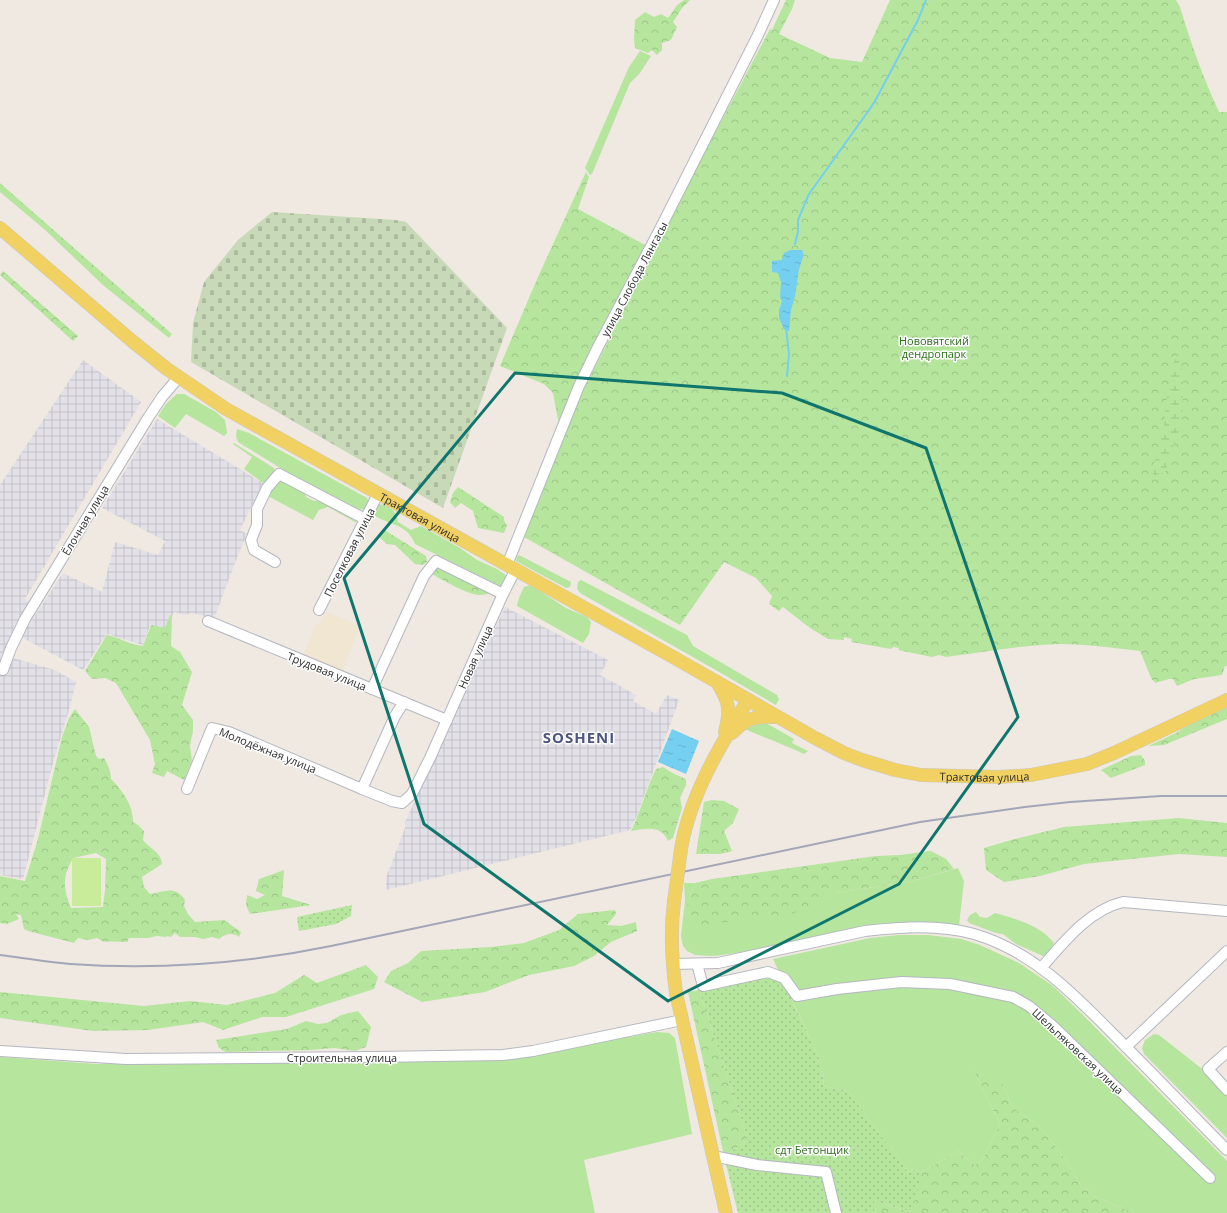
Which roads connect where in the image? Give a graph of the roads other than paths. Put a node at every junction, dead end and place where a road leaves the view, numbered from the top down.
1 (774, 0) edge
2 (0, 228) edge
3 (179, 377) junction
4 (378, 494) junction
5 (365, 519) junction
6 (275, 562) dead end
7 (512, 567) junction
8 (503, 594) junction
9 (319, 610) dead end
10 (208, 621) dead end
11 (3, 670) dead end
12 (716, 681) junction
13 (372, 689) junction
14 (748, 700) junction
15 (1226, 700) edge
16 (404, 702) junction
17 (777, 717) junction
18 (447, 720) junction
19 (722, 743) junction
20 (187, 789) dead end
21 (362, 789) junction
22 (1227, 911) edge
23 (1227, 951) edge
24 (673, 964) junction
25 (697, 964) junction
26 (1042, 967) junction
27 (682, 1020) junction
28 (1126, 1047) junction
29 (0, 1050) edge
30 (1227, 1052) edge
31 (1227, 1090) edge
32 (1227, 1150) edge
33 (713, 1156) junction
34 (1210, 1178) dead end
35 (726, 1213) edge
36 (836, 1213) edge

1 - 7 street, улица Слобода Лянгасы
2 - 3 main road, Трактовая улица
3 - 4 main road, Трактовая улица
3 - 11 street, Ёлочная улица
4 - 5 street, Поселковая улица
4 - 7 main road, Трактовая улица
5 - 6 street
5 - 9 street, Поселковая улица
7 - 8 street, улица Слобода Лянгасы
7 - 12 main road, Трактовая улица
8 - 13 street
8 - 18 street, Новая улица
10 - 13 street, Трудовая улица
12 - 14 main road, Трактовая улица
12 - 19 main road
13 - 16 street, Трудовая улица
14 - 17 main road, Трактовая улица
14 - 19 main road
15 - 17 main road, Трактовая улица
16 - 18 street, Трудовая улица
16 - 21 street
17 - 19 main road
18 - 21 street, Молодёжная улица
19 - 24 main road, bridge
20 - 21 street, Молодёжная улица
22 - 26 street
23 - 28 street
24 - 25 street
24 - 27 main road
25 - 26 street
25 - 34 street, Шельпяковская улица
26 - 28 street
27 - 29 street, Строительная улица
27 - 33 main road
28 - 32 street
30 - 31 street
33 - 35 main road
33 - 36 street

